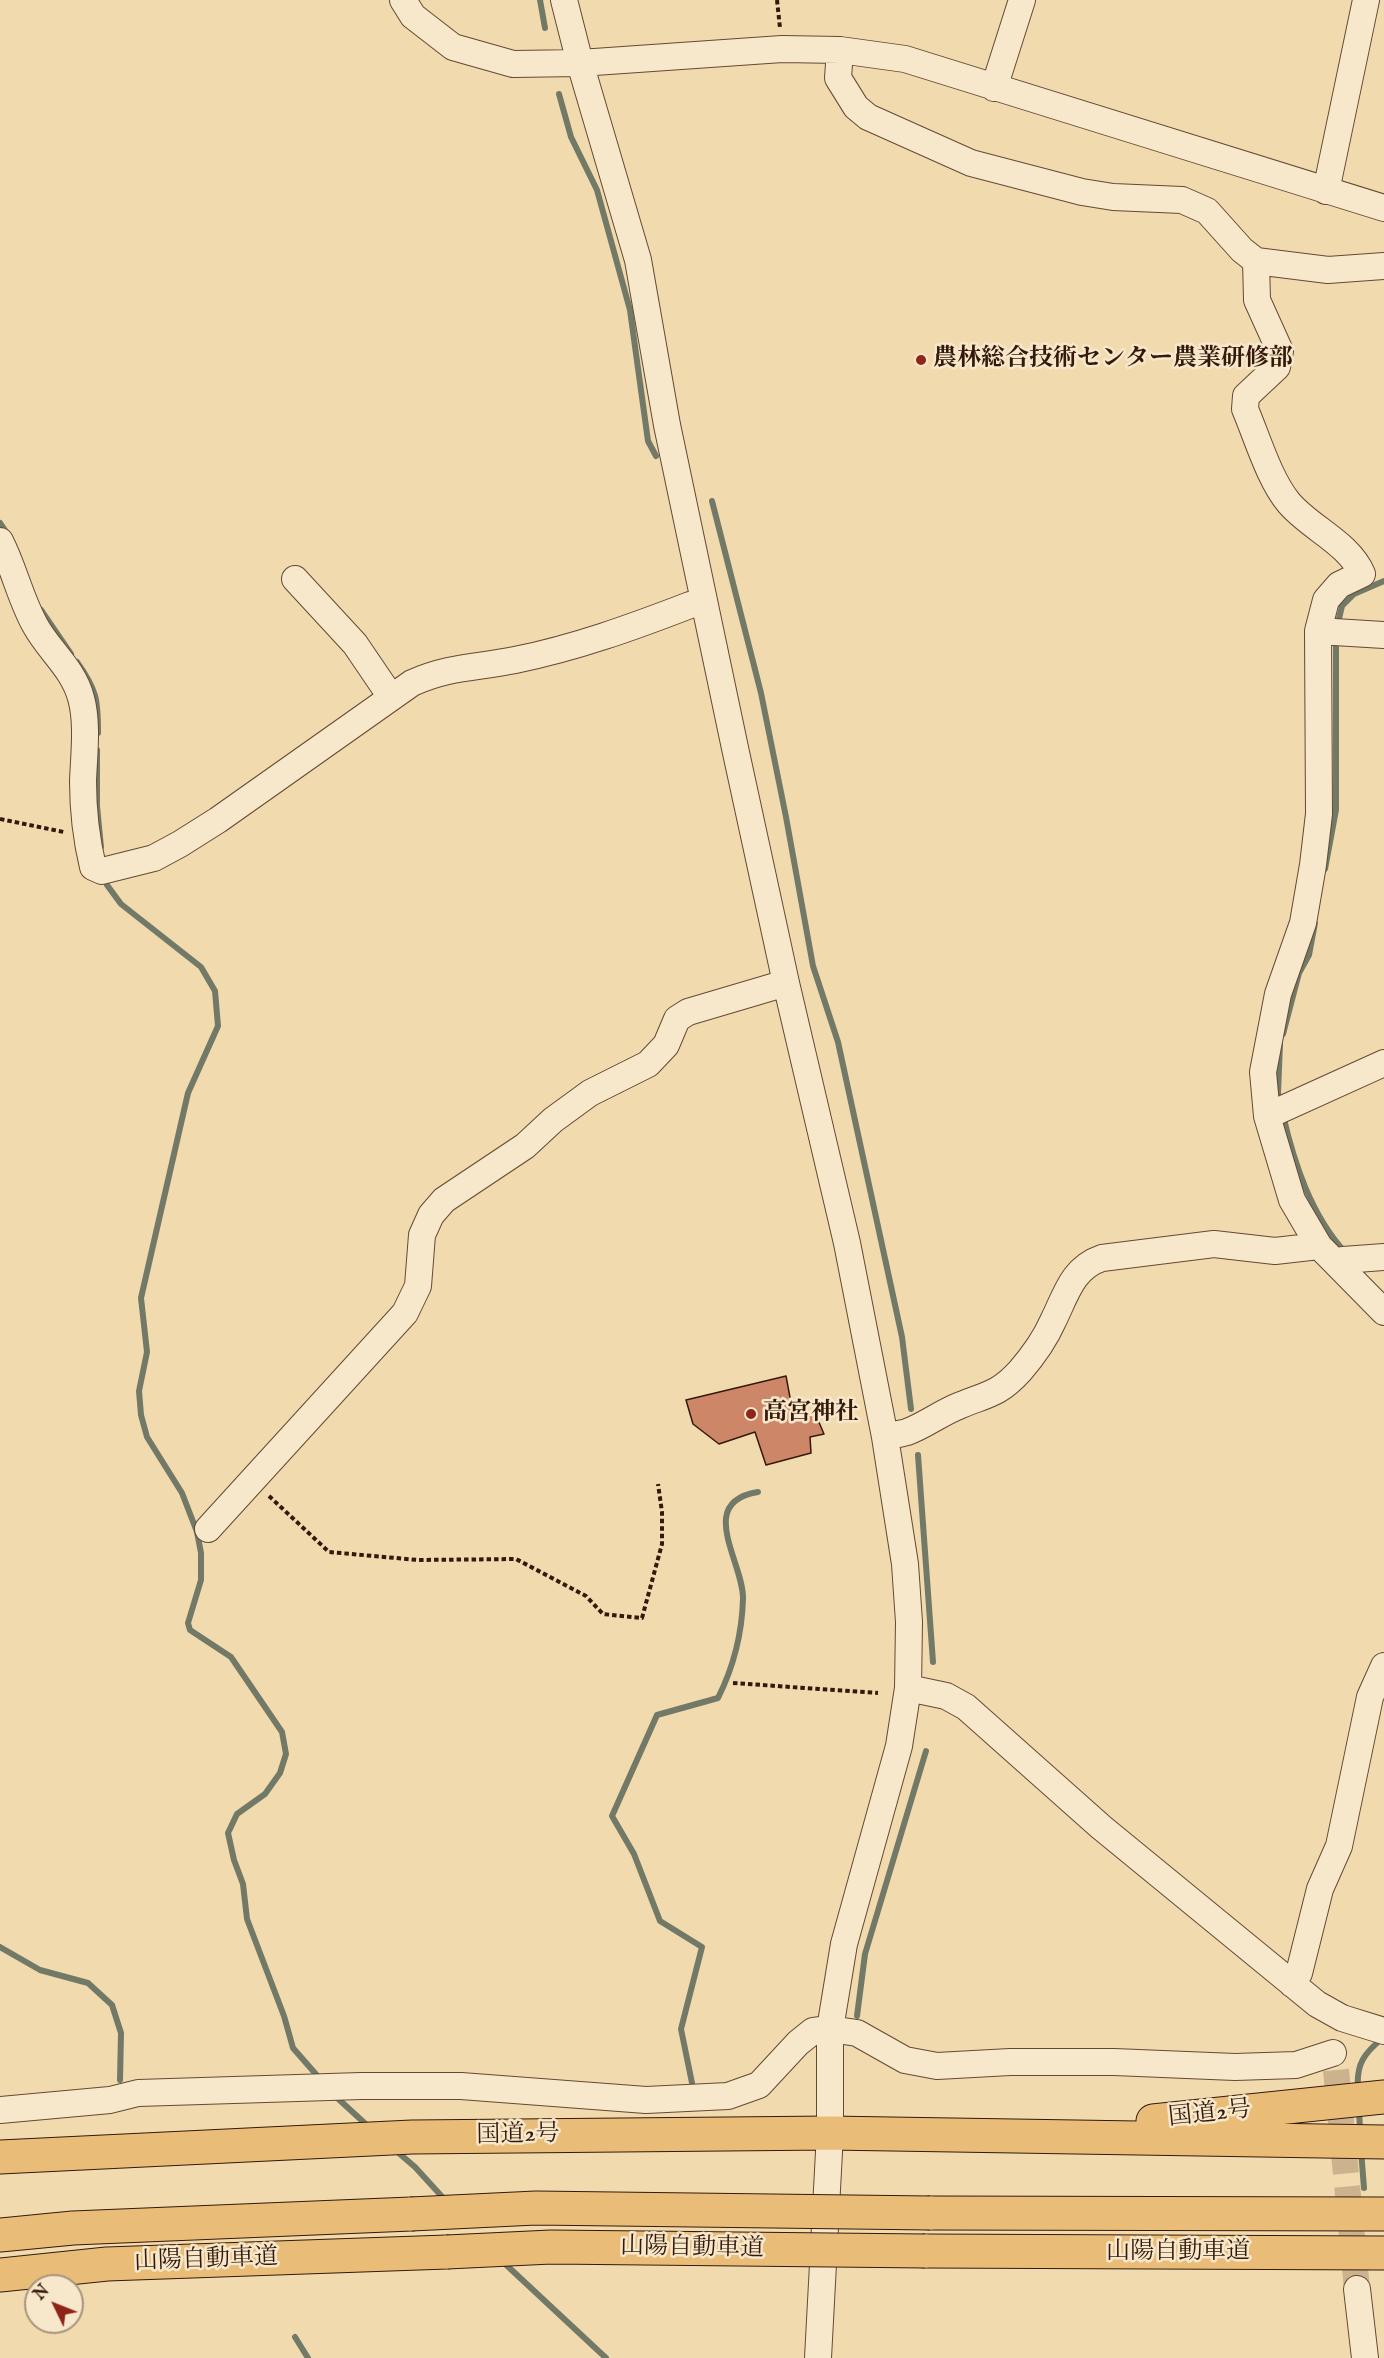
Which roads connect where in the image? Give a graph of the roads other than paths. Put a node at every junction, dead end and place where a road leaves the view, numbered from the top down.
1 (403, 0) edge
2 (564, 0) edge
3 (1022, 0) edge
4 (1366, 0) edge
5 (840, 50) junction
6 (580, 63) junction
7 (994, 88) junction
8 (1326, 191) junction
9 (1384, 208) edge
10 (1256, 261) junction
11 (1384, 266) edge
12 (0, 541) edge
13 (295, 579) dead end
14 (704, 602) junction
15 (1318, 631) junction
16 (1384, 634) edge
17 (391, 697) junction
18 (786, 983) junction
19 (1384, 1063) edge
20 (1267, 1116) junction
21 (1319, 1246) junction
22 (1384, 1257) edge
23 (1338, 1265) junction
24 (1384, 1312) edge
25 (885, 1437) junction
26 (208, 1529) dead end
27 (1384, 1666) edge
28 (908, 1688) junction
29 (1292, 1984) junction
30 (1342, 2018) junction
31 (830, 2029) junction
32 (1381, 2030) edge
33 (1384, 2097) edge
34 (0, 2110) edge
35 (830, 2133) junction
36 (1036, 2135) junction
37 (1384, 2142) edge
38 (0, 2157) edge
39 (1384, 2214) edge
40 (0, 2235) edge
41 (1384, 2253) edge
42 (0, 2275) edge
43 (1357, 2289) tunnel mouth
44 (818, 2358) edge
45 (1365, 2358) edge

1 - 6 street
2 - 6 street
3 - 7 street
4 - 8 street
5 - 6 street
5 - 7 street
5 - 10 street
6 - 14 street
7 - 8 street
8 - 9 street
10 - 11 street
10 - 15 street
12 - 17 street
13 - 17 street
14 - 17 street
14 - 18 street
15 - 16 street
15 - 20 street
18 - 25 street
18 - 26 street
19 - 20 street
20 - 21 street
21 - 23 street
21 - 25 street
22 - 23 street
23 - 24 street
25 - 28 street
27 - 29 street
28 - 29 street
28 - 31 street
29 - 30 street
30 - 31 street
30 - 32 street
31 - 34 street
31 - 35 street
33 - 36 highway, 国道2号
35 - 36 highway, 国道2号
35 - 38 highway, 国道2号
35 - 44 street
36 - 37 highway, 国道2号
39 - 40 highway, 山陽自動車道, bridge
41 - 42 highway, 山陽自動車道, bridge
43 - 45 street

